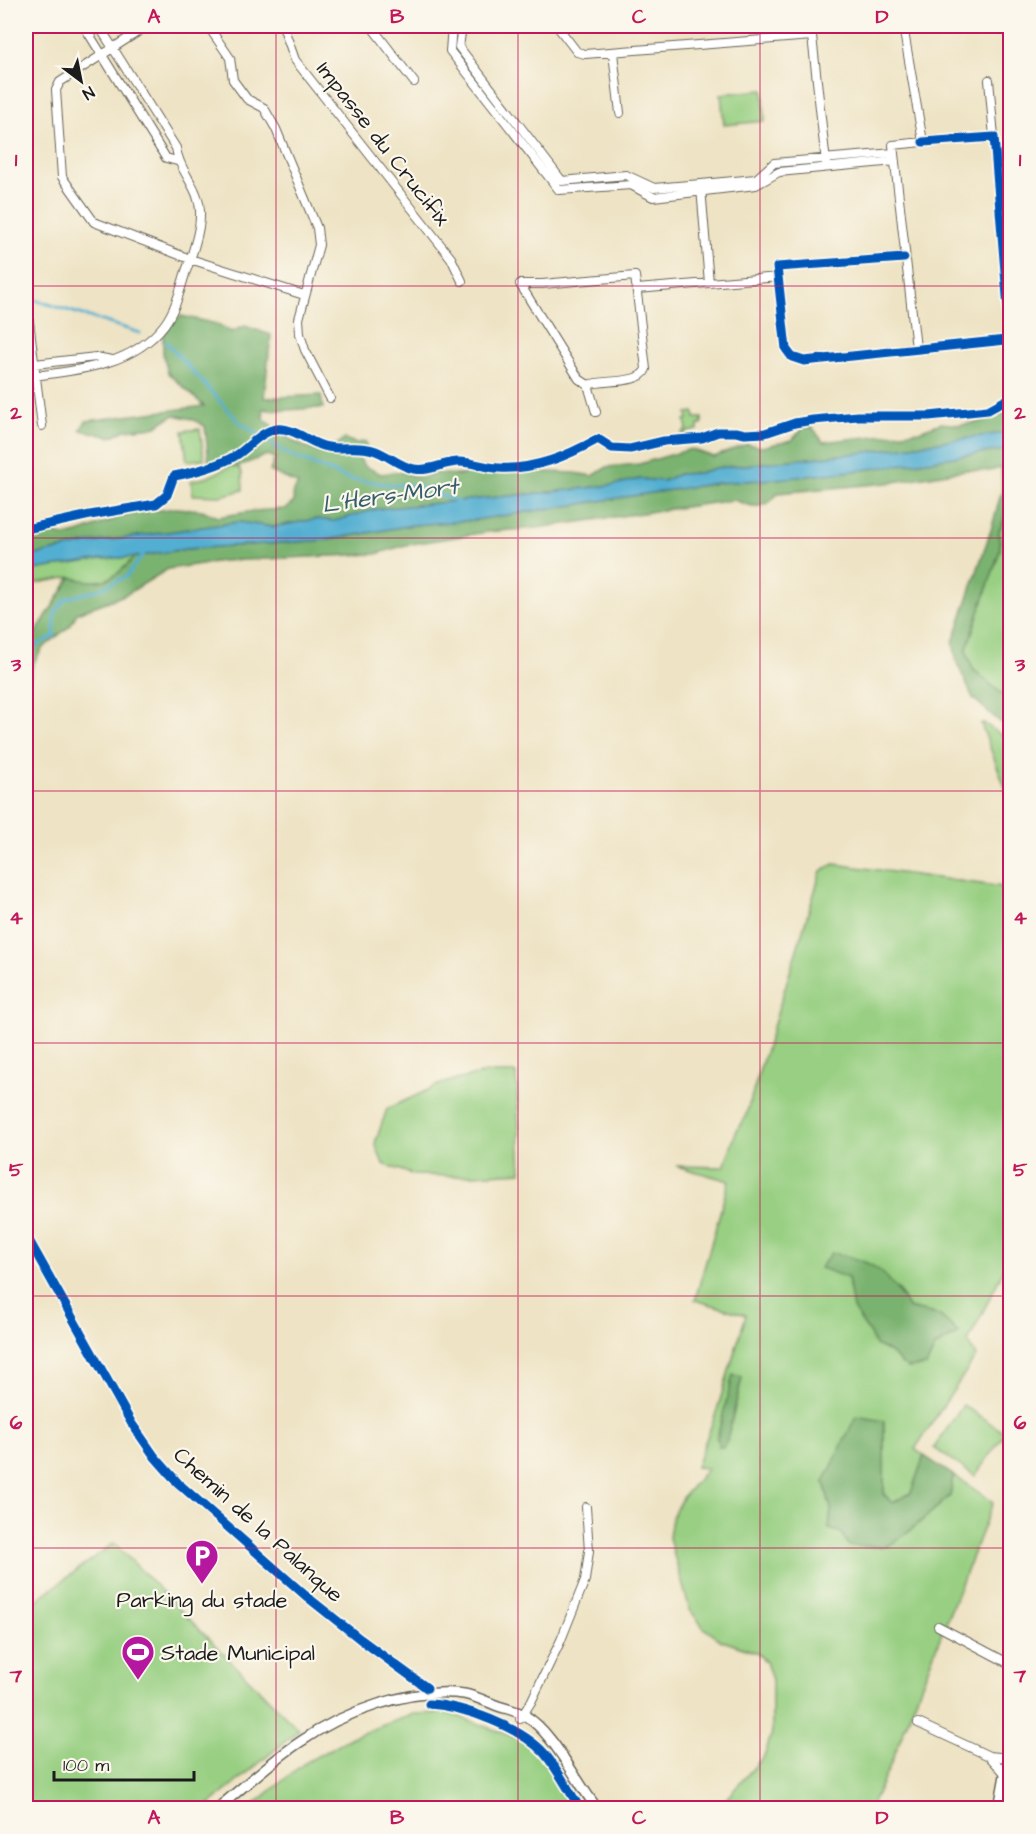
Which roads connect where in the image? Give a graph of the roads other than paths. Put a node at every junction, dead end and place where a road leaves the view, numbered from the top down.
1 (84, 26) edge
2 (99, 26) edge
3 (147, 26) edge
4 (208, 26) edge
5 (283, 26) edge
6 (371, 26) edge
7 (452, 26) edge
8 (462, 26) edge
9 (557, 26) edge
10 (903, 26) edge
11 (113, 47) junction
12 (613, 53) junction
13 (102, 54) junction
14 (989, 80) dead end
15 (414, 82) dead end
16 (620, 113) dead end
17 (994, 137) junction
18 (923, 142) junction
19 (894, 157) junction
20 (177, 161) junction
21 (826, 163) junction
22 (701, 188) junction
23 (904, 258) junction
24 (190, 259) junction
25 (779, 277) junction
26 (462, 281) dead end
27 (709, 283) junction
28 (637, 289) junction
29 (304, 295) junction
30 (27, 305) dead end
31 (916, 348) junction
32 (112, 360) junction
33 (30, 365) edge
34 (35, 376) junction
35 (26, 377) edge
36 (588, 385) junction
37 (330, 398) dead end
38 (596, 412) dead end
39 (42, 426) dead end
40 (26, 1235) edge
41 (586, 1507) dead end
42 (938, 1626) dead end
43 (1011, 1664) edge
44 (427, 1688) dead end
45 (522, 1717) junction
46 (918, 1723) dead end
47 (989, 1756) junction
48 (1011, 1758) edge
49 (1007, 1776) edge
50 (1011, 1789) edge
51 (1000, 1804) edge
52 (218, 1809) edge
53 (597, 1809) edge

1 - 13 street
2 - 11 street
3 - 11 street
4 - 29 street
5 - 26 street, Impasse du Crucifix
6 - 15 street
7 - 22 street
8 - 22 street
9 - 12 street
10 - 18 street
11 - 13 street
11 - 20 street
12 - 16 street
12 - 21 street
13 - 20 street
13 - 24 street
14 - 17 street
17 - 18 street
17 - 31 street
18 - 19 street
19 - 21 street
19 - 23 street
20 - 24 street
21 - 22 street
22 - 27 street
23 - 25 street
23 - 31 street
24 - 29 street
24 - 32 street
25 - 27 street
25 - 31 street
27 - 28 street
28 - 36 street
28 - 36 street
29 - 37 street
30 - 33 street
32 - 33 street
32 - 34 street
33 - 34 street
34 - 35 street
34 - 39 street
36 - 38 street
40 - 44 street, Chemin de la Palanque
41 - 45 street
42 - 43 street
45 - 52 street
45 - 53 street
46 - 47 street
47 - 48 street
47 - 49 street
48 - 49 street
49 - 51 street
50 - 51 street

